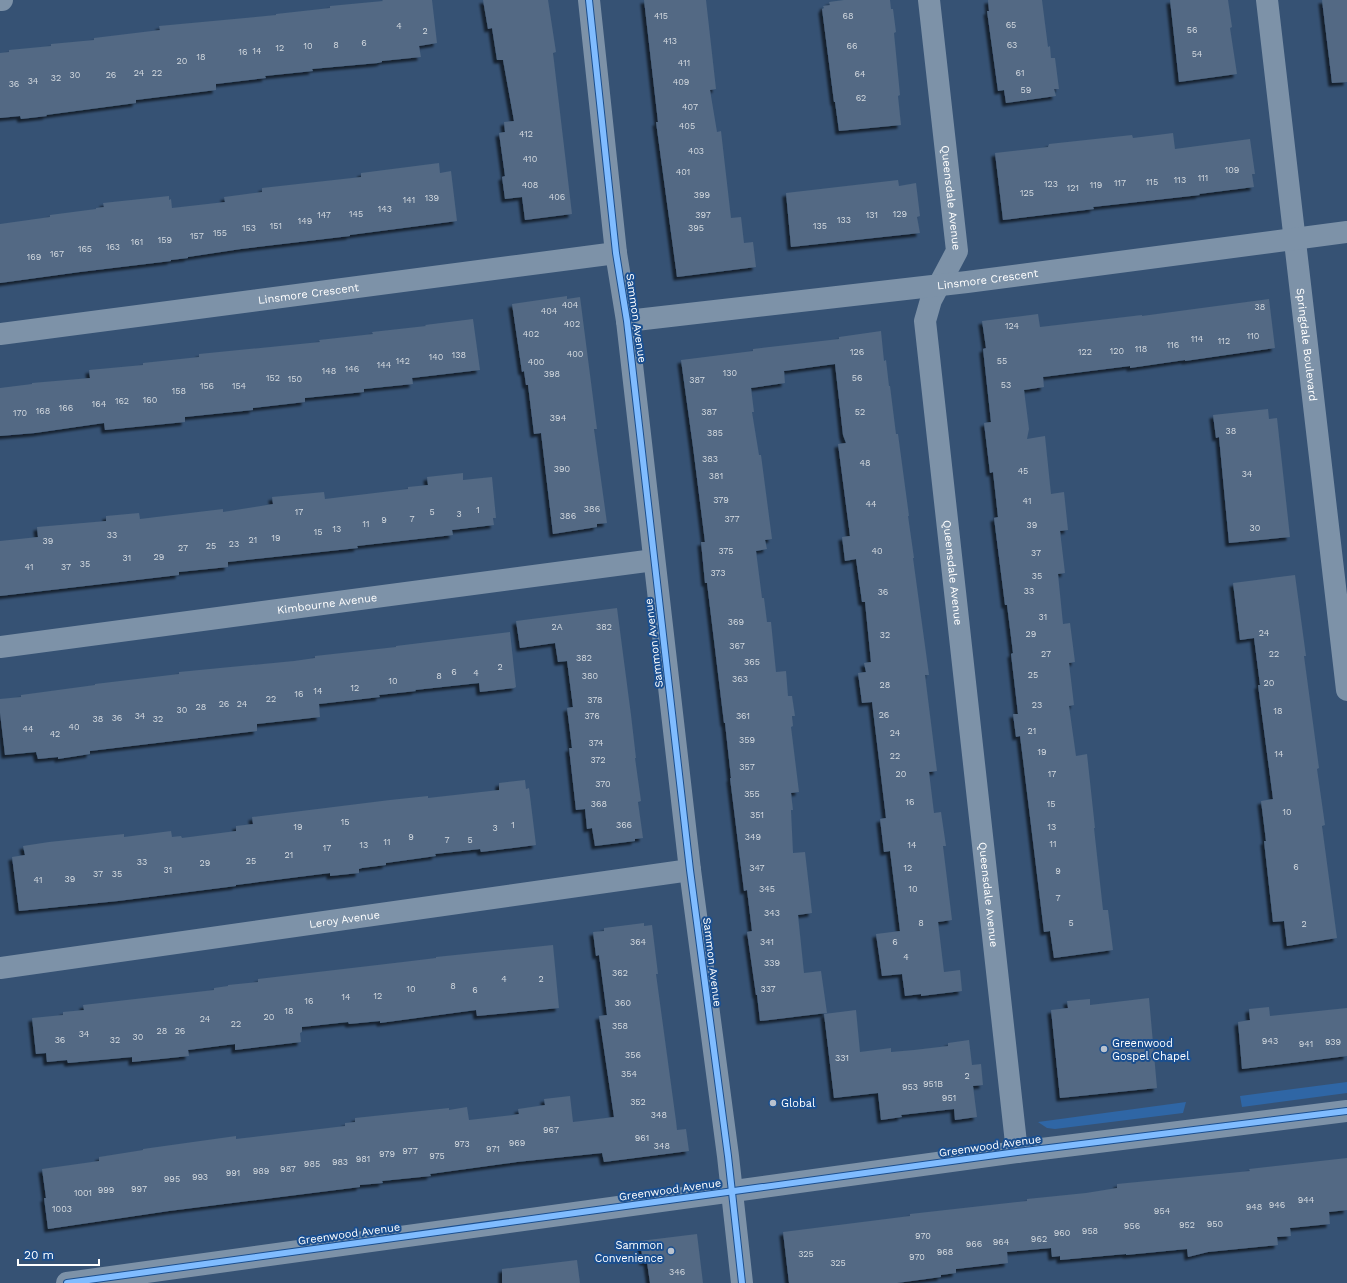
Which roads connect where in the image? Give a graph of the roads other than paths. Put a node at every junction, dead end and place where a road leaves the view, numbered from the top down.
1 (589, 0) edge
2 (929, 0) edge
3 (1267, 0) edge
4 (1347, 232) edge
5 (1294, 239) junction
6 (616, 252) junction
7 (940, 285) junction
8 (627, 321) junction
9 (0, 334) edge
10 (654, 560) junction
11 (0, 647) edge
12 (1347, 690) edge
13 (690, 870) junction
14 (0, 968) edge
15 (1347, 1112) edge
16 (1017, 1152) junction
17 (732, 1192) junction
18 (67, 1283) edge
19 (742, 1283) edge

1 - 6 street, Sammon Avenue
2 - 7 street, Queensdale Avenue
3 - 5 street, Springdale Boulevard
4 - 5 street, Linsmore Crescent
5 - 7 street, Linsmore Crescent
5 - 12 street, Springdale Boulevard
6 - 8 street, Sammon Avenue
6 - 9 street, Linsmore Crescent
7 - 8 street, Linsmore Crescent
7 - 16 street, Queensdale Avenue
8 - 10 street, Sammon Avenue
10 - 11 street, Kimbourne Avenue
10 - 13 street, Sammon Avenue
13 - 14 street, Leroy Avenue
13 - 17 street, Sammon Avenue
15 - 16 street, Greenwood Avenue
16 - 17 street, Greenwood Avenue
17 - 18 street, Greenwood Avenue
17 - 19 street, Sammon Avenue

